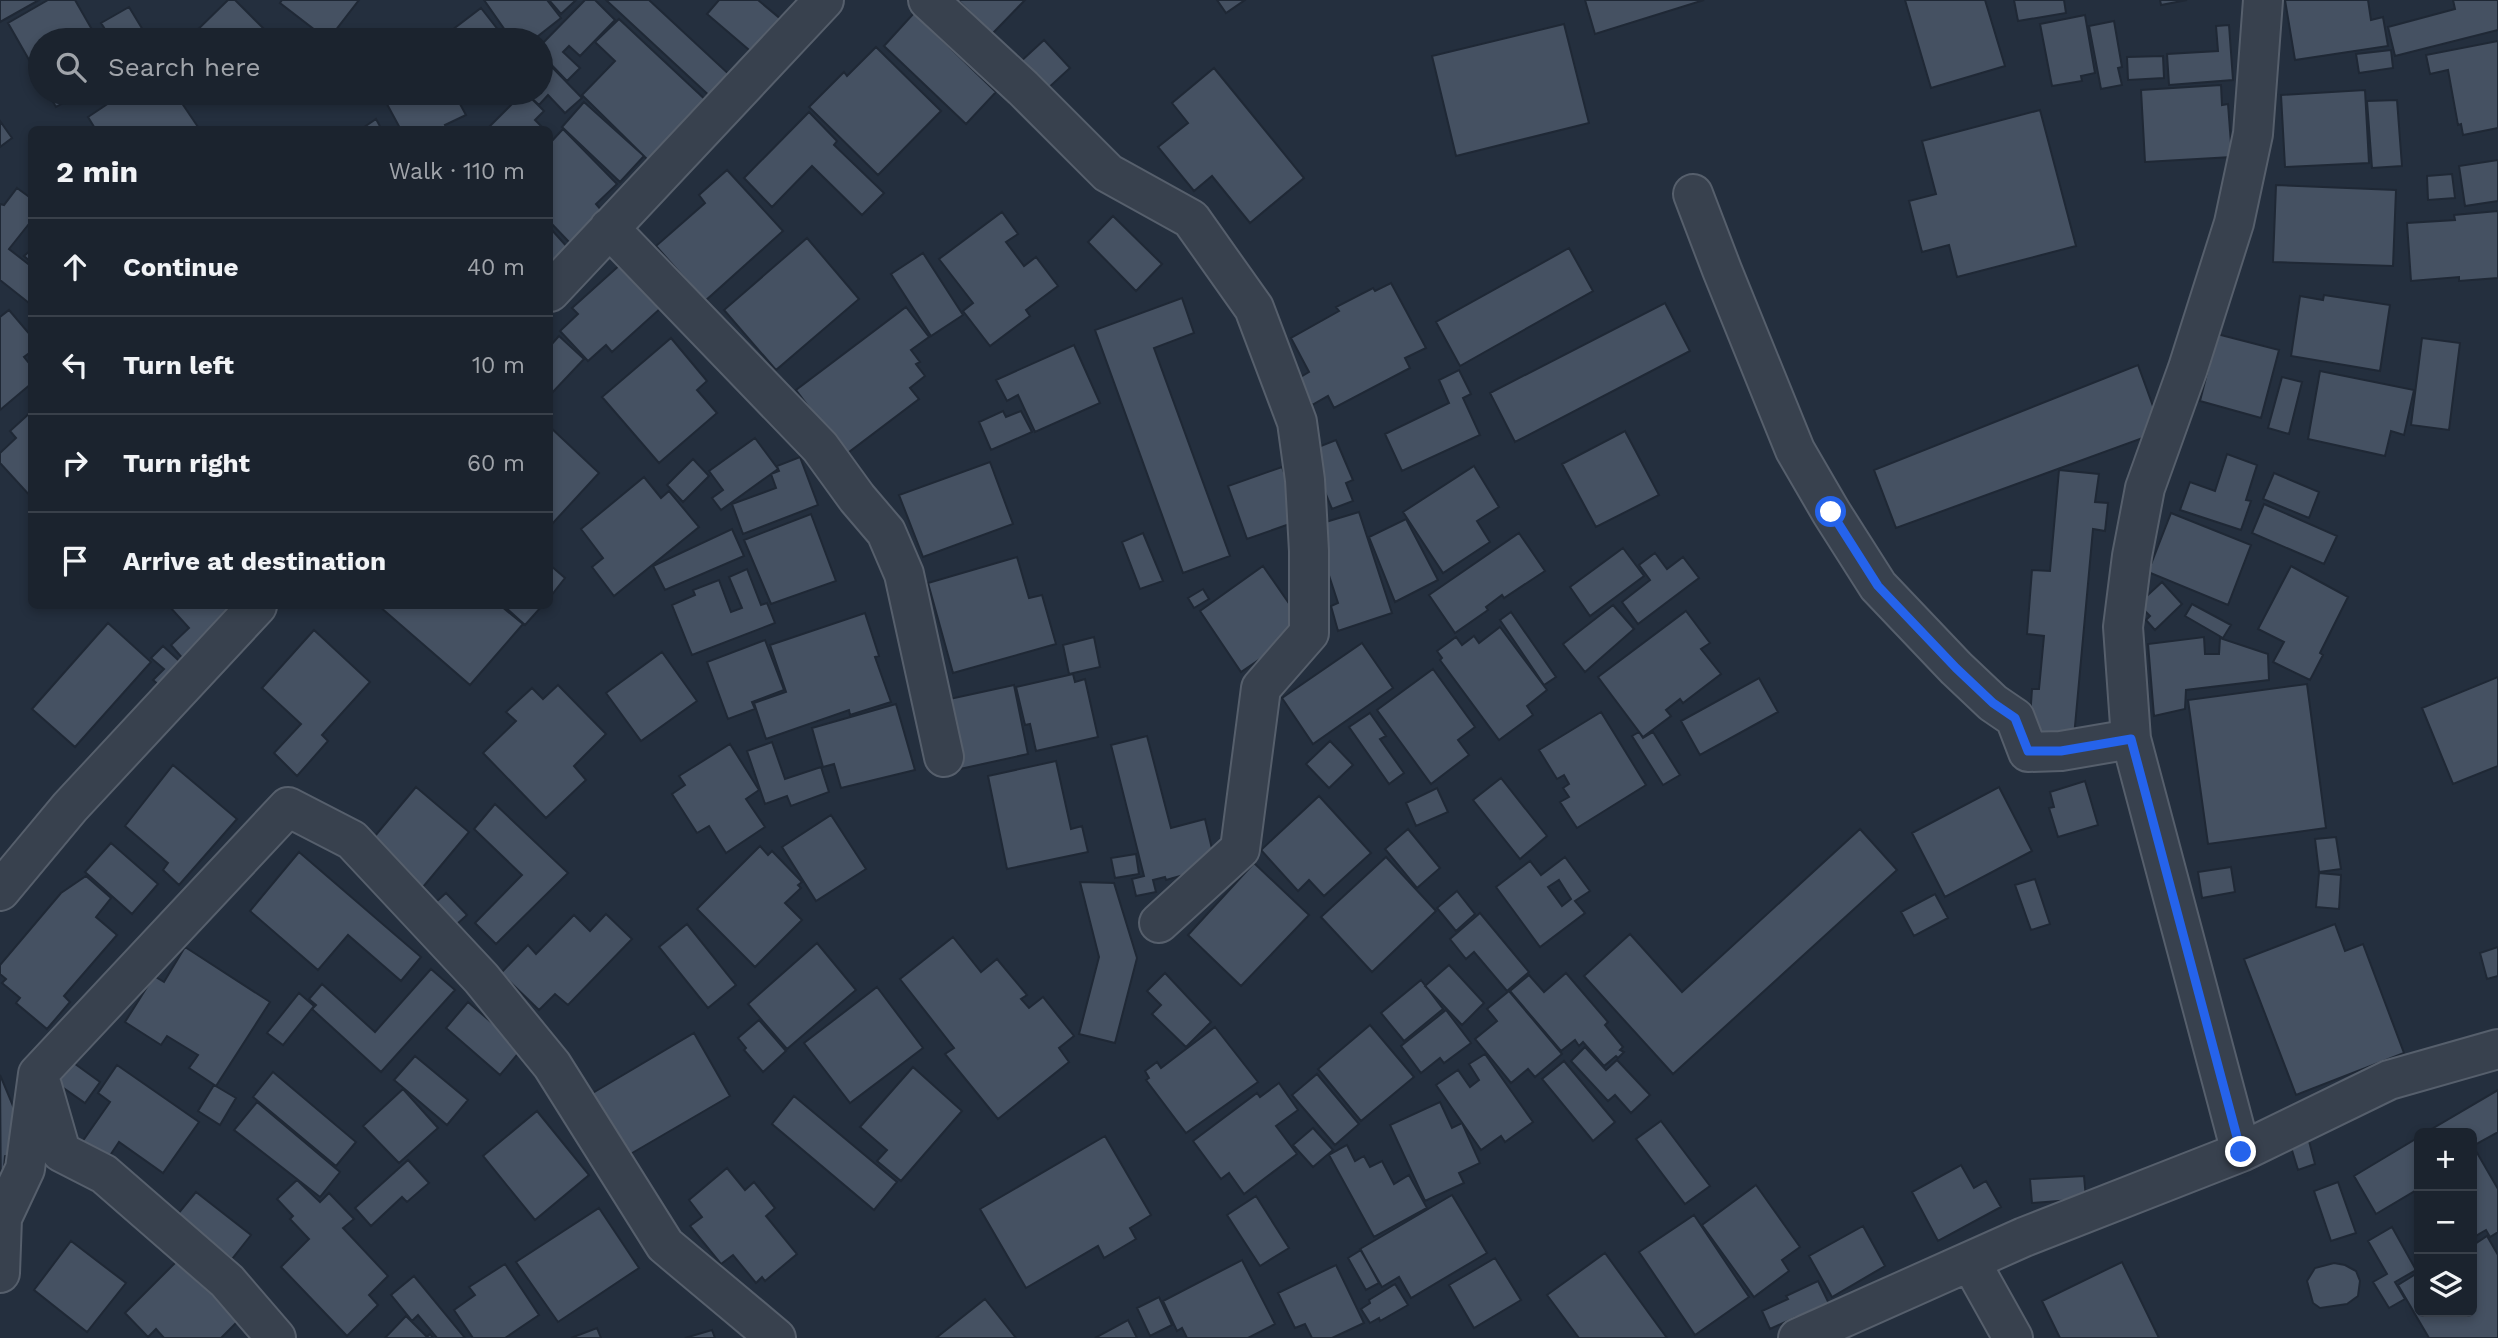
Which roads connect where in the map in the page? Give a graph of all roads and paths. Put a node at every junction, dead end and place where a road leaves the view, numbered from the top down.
1 (824, 0) edge
2 (928, 0) edge
3 (2263, 0) edge
4 (1693, 194) dead end
5 (609, 228) junction
6 (553, 289) edge
7 (254, 609) edge
8 (2131, 739) junction
9 (944, 757) dead end
10 (0, 891) edge
11 (1159, 923) dead end
12 (2498, 1049) edge
13 (38, 1074) junction
14 (2241, 1152) junction
15 (1970, 1261) junction
16 (0, 1273) edge
17 (276, 1338) edge
18 (776, 1338) edge
19 (1798, 1338) edge
20 (2012, 1338) edge

1 - 5 street
2 - 11 street
3 - 8 street
4 - 8 street
5 - 6 street
5 - 9 street
7 - 10 street
8 - 14 street
12 - 14 street
13 - 16 street
13 - 17 street
13 - 18 street
14 - 15 street
15 - 19 street
15 - 20 street

